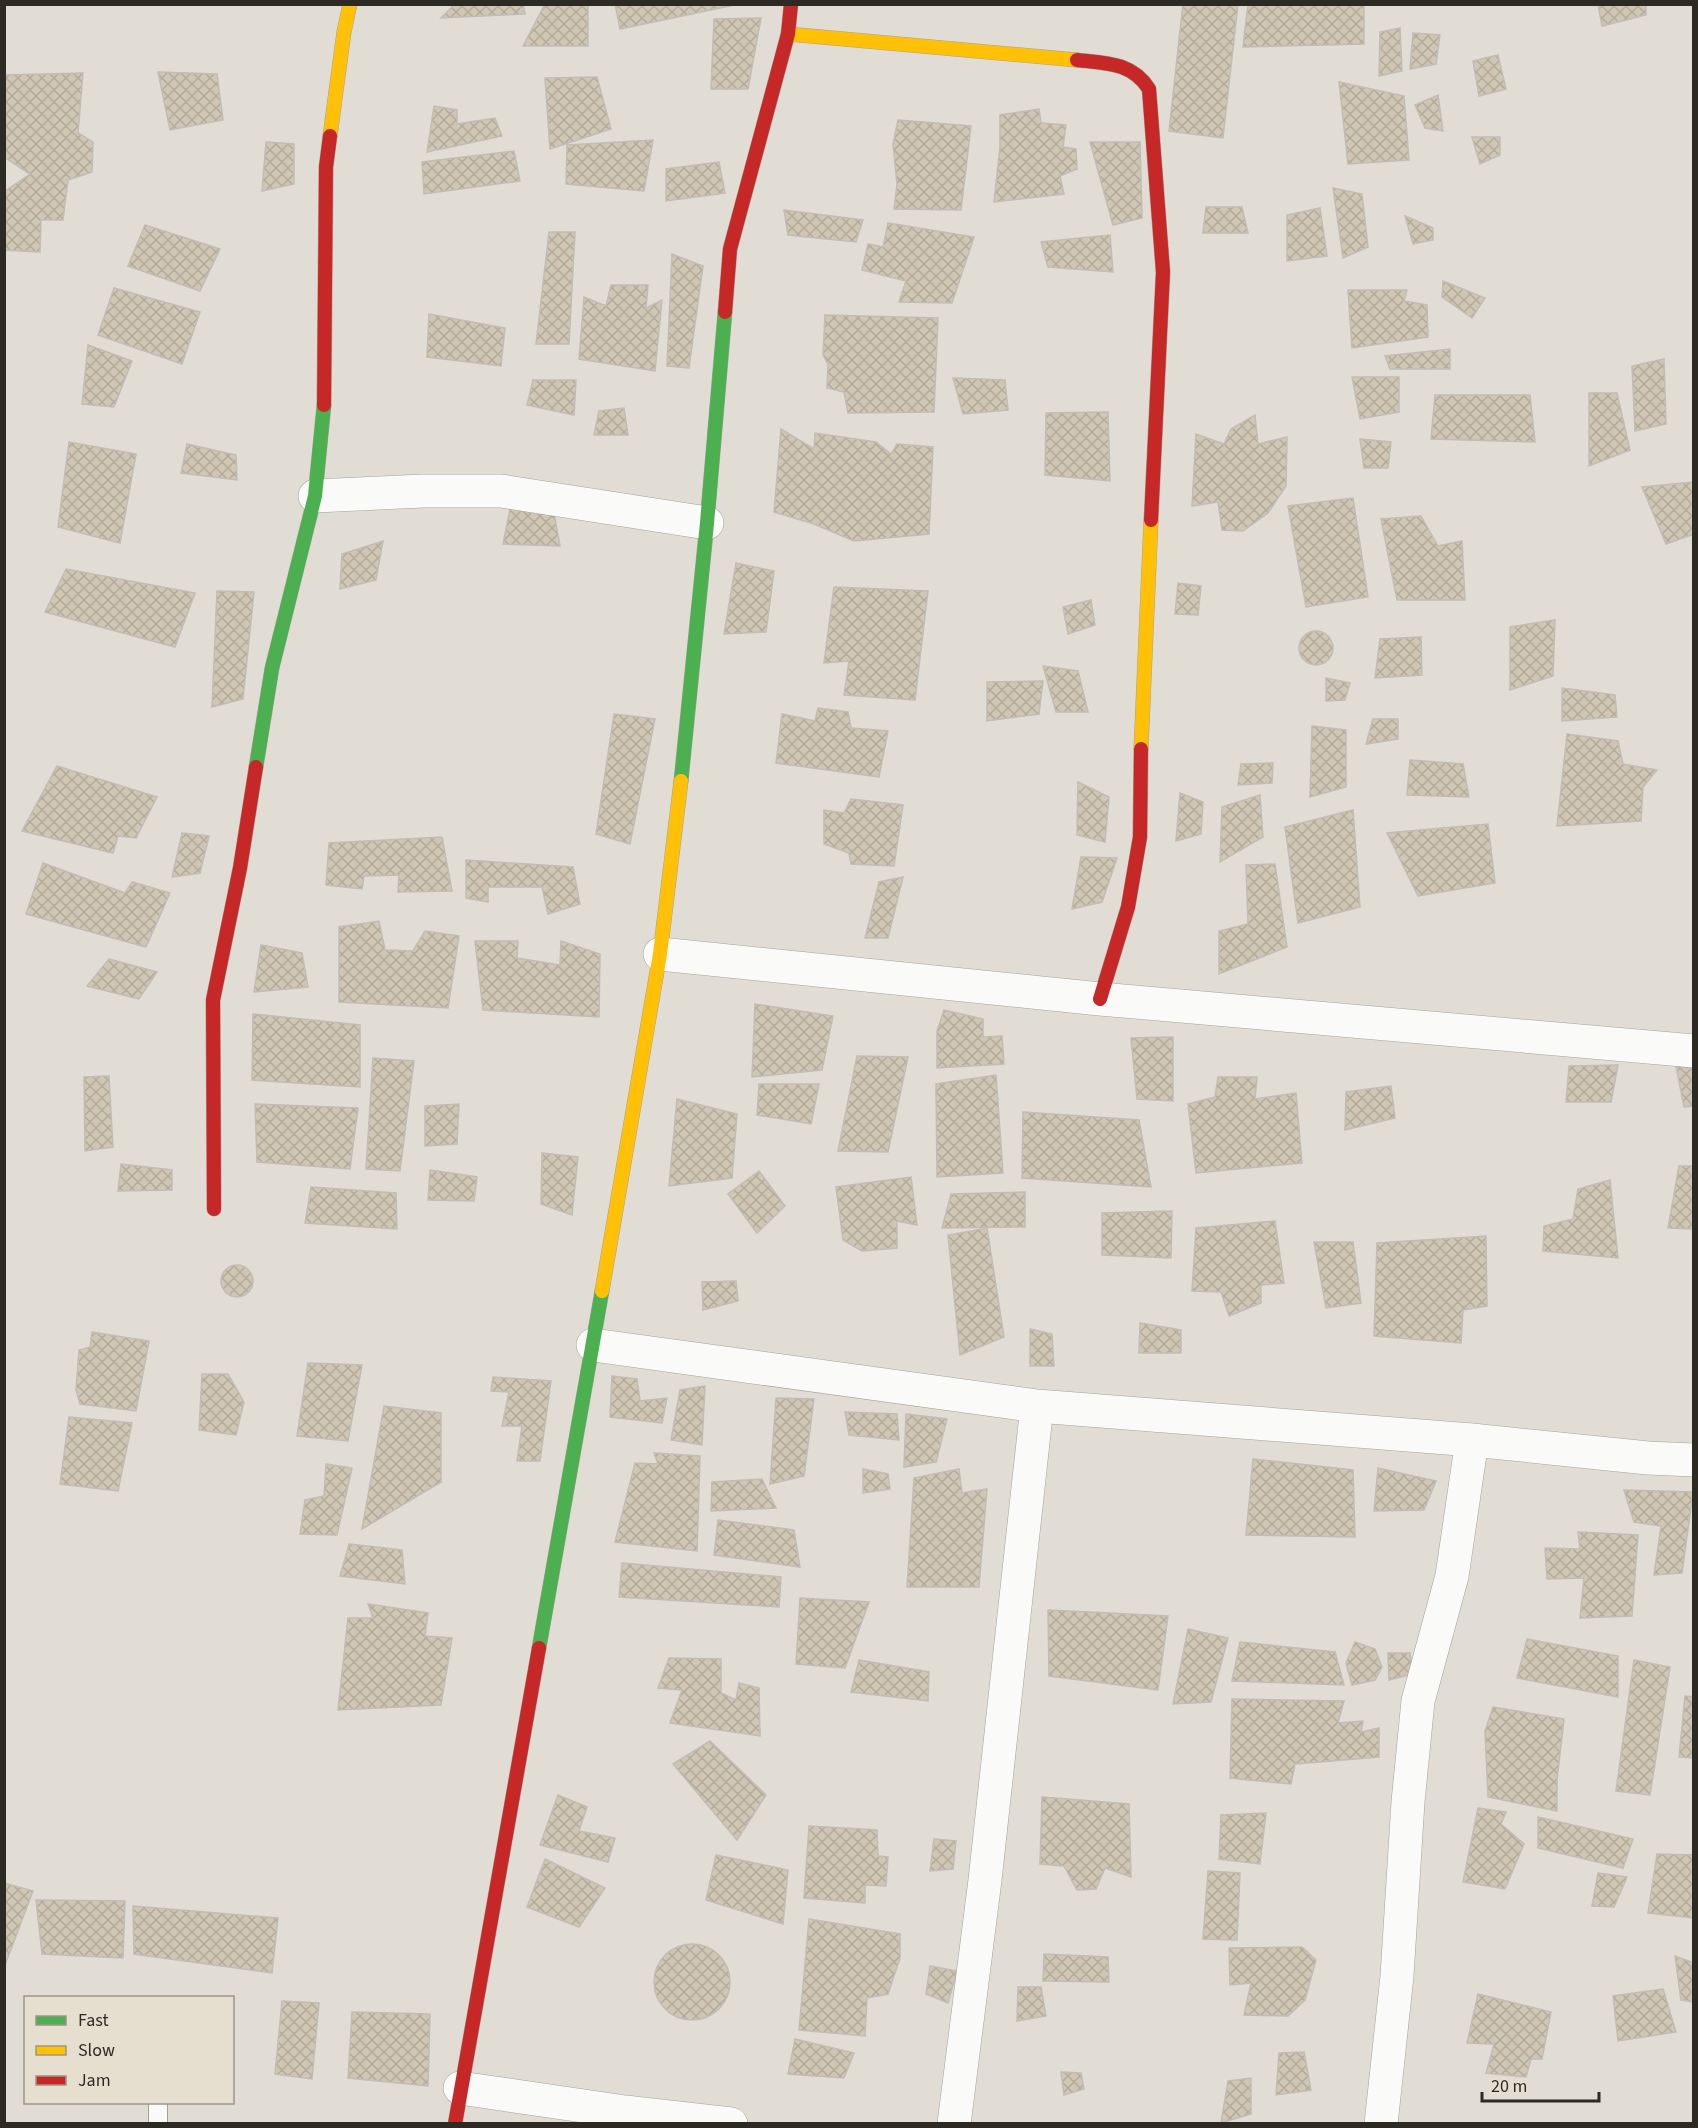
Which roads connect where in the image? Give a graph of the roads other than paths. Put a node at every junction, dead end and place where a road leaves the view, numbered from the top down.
1 (350, 4) edge
2 (791, 4) edge
3 (788, 34) junction
4 (315, 496) junction
5 (707, 523) junction
6 (660, 954) junction
7 (1100, 999) junction
8 (1694, 1051) edge
9 (214, 1209) dead end
10 (593, 1345) junction
11 (1037, 1406) junction
12 (1472, 1440) junction
13 (1694, 1460) edge
14 (460, 2088) junction
15 (158, 2104) edge
16 (158, 2124) edge
17 (455, 2124) edge
18 (731, 2124) edge
19 (954, 2124) edge
20 (1381, 2124) edge

1 - 4 street
2 - 3 street
3 - 5 street
3 - 7 street
4 - 5 street
4 - 9 street
5 - 6 street
6 - 7 street
6 - 10 street
7 - 8 street
10 - 11 street
10 - 14 street
11 - 12 street
11 - 19 street
12 - 13 street
12 - 20 street
14 - 17 street
14 - 18 street
15 - 16 lane

